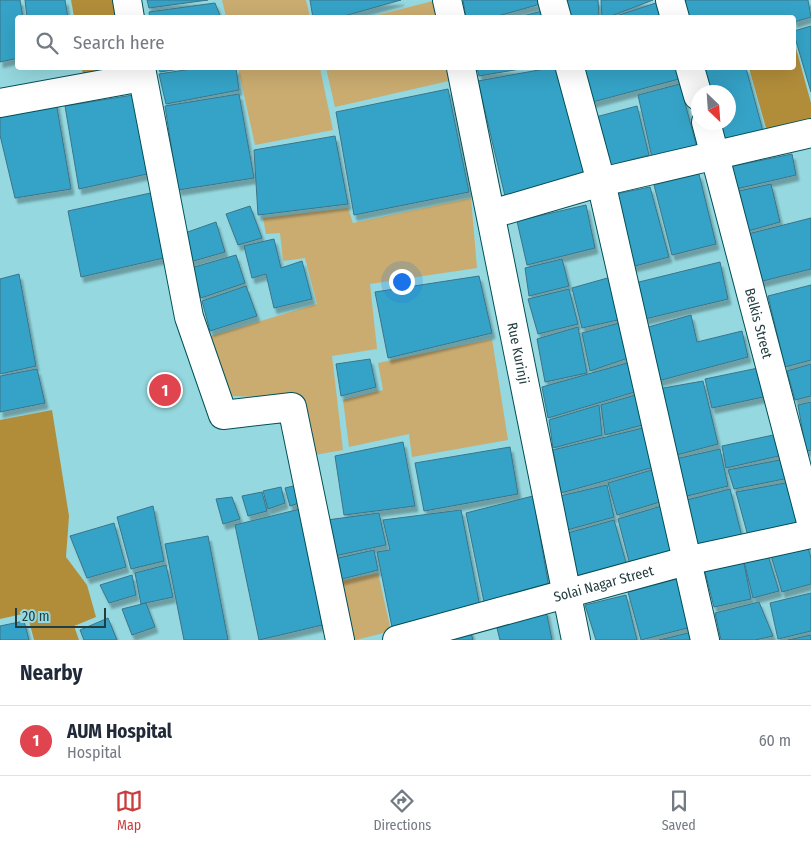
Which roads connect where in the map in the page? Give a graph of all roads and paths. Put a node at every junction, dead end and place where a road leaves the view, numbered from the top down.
1 (127, 0) edge
2 (447, 0) edge
3 (552, 0) edge
4 (670, 0) edge
5 (130, 15) edge
6 (450, 15) edge
7 (556, 15) edge
8 (674, 15) edge
9 (461, 70) edge
10 (571, 70) edge
11 (691, 70) edge
12 (142, 72) edge
13 (695, 85) edge
14 (0, 103) edge
15 (708, 130) edge
16 (811, 133) edge
17 (716, 156) junction
18 (601, 182) junction
19 (492, 214) junction
20 (811, 522) edge
21 (811, 534) edge
22 (686, 561) junction
23 (567, 595) junction
24 (340, 640) edge
25 (397, 640) edge
26 (576, 640) edge
27 (705, 640) edge

1 - 5 street
2 - 6 street
3 - 7 street
4 - 8 street
9 - 19 street, Rue Kurinji
10 - 18 street
11 - 13 street
12 - 14 street
12 - 24 street
15 - 17 street, Belkis Street
16 - 17 street
17 - 18 street
17 - 20 street, Belkis Street
18 - 19 street
18 - 22 street
19 - 23 street, Rue Kurinji
21 - 22 street, Solai Nagar Street
22 - 23 street, Solai Nagar Street
22 - 27 street
23 - 25 street, Solai Nagar Street
23 - 26 street, Rue Kurinji

